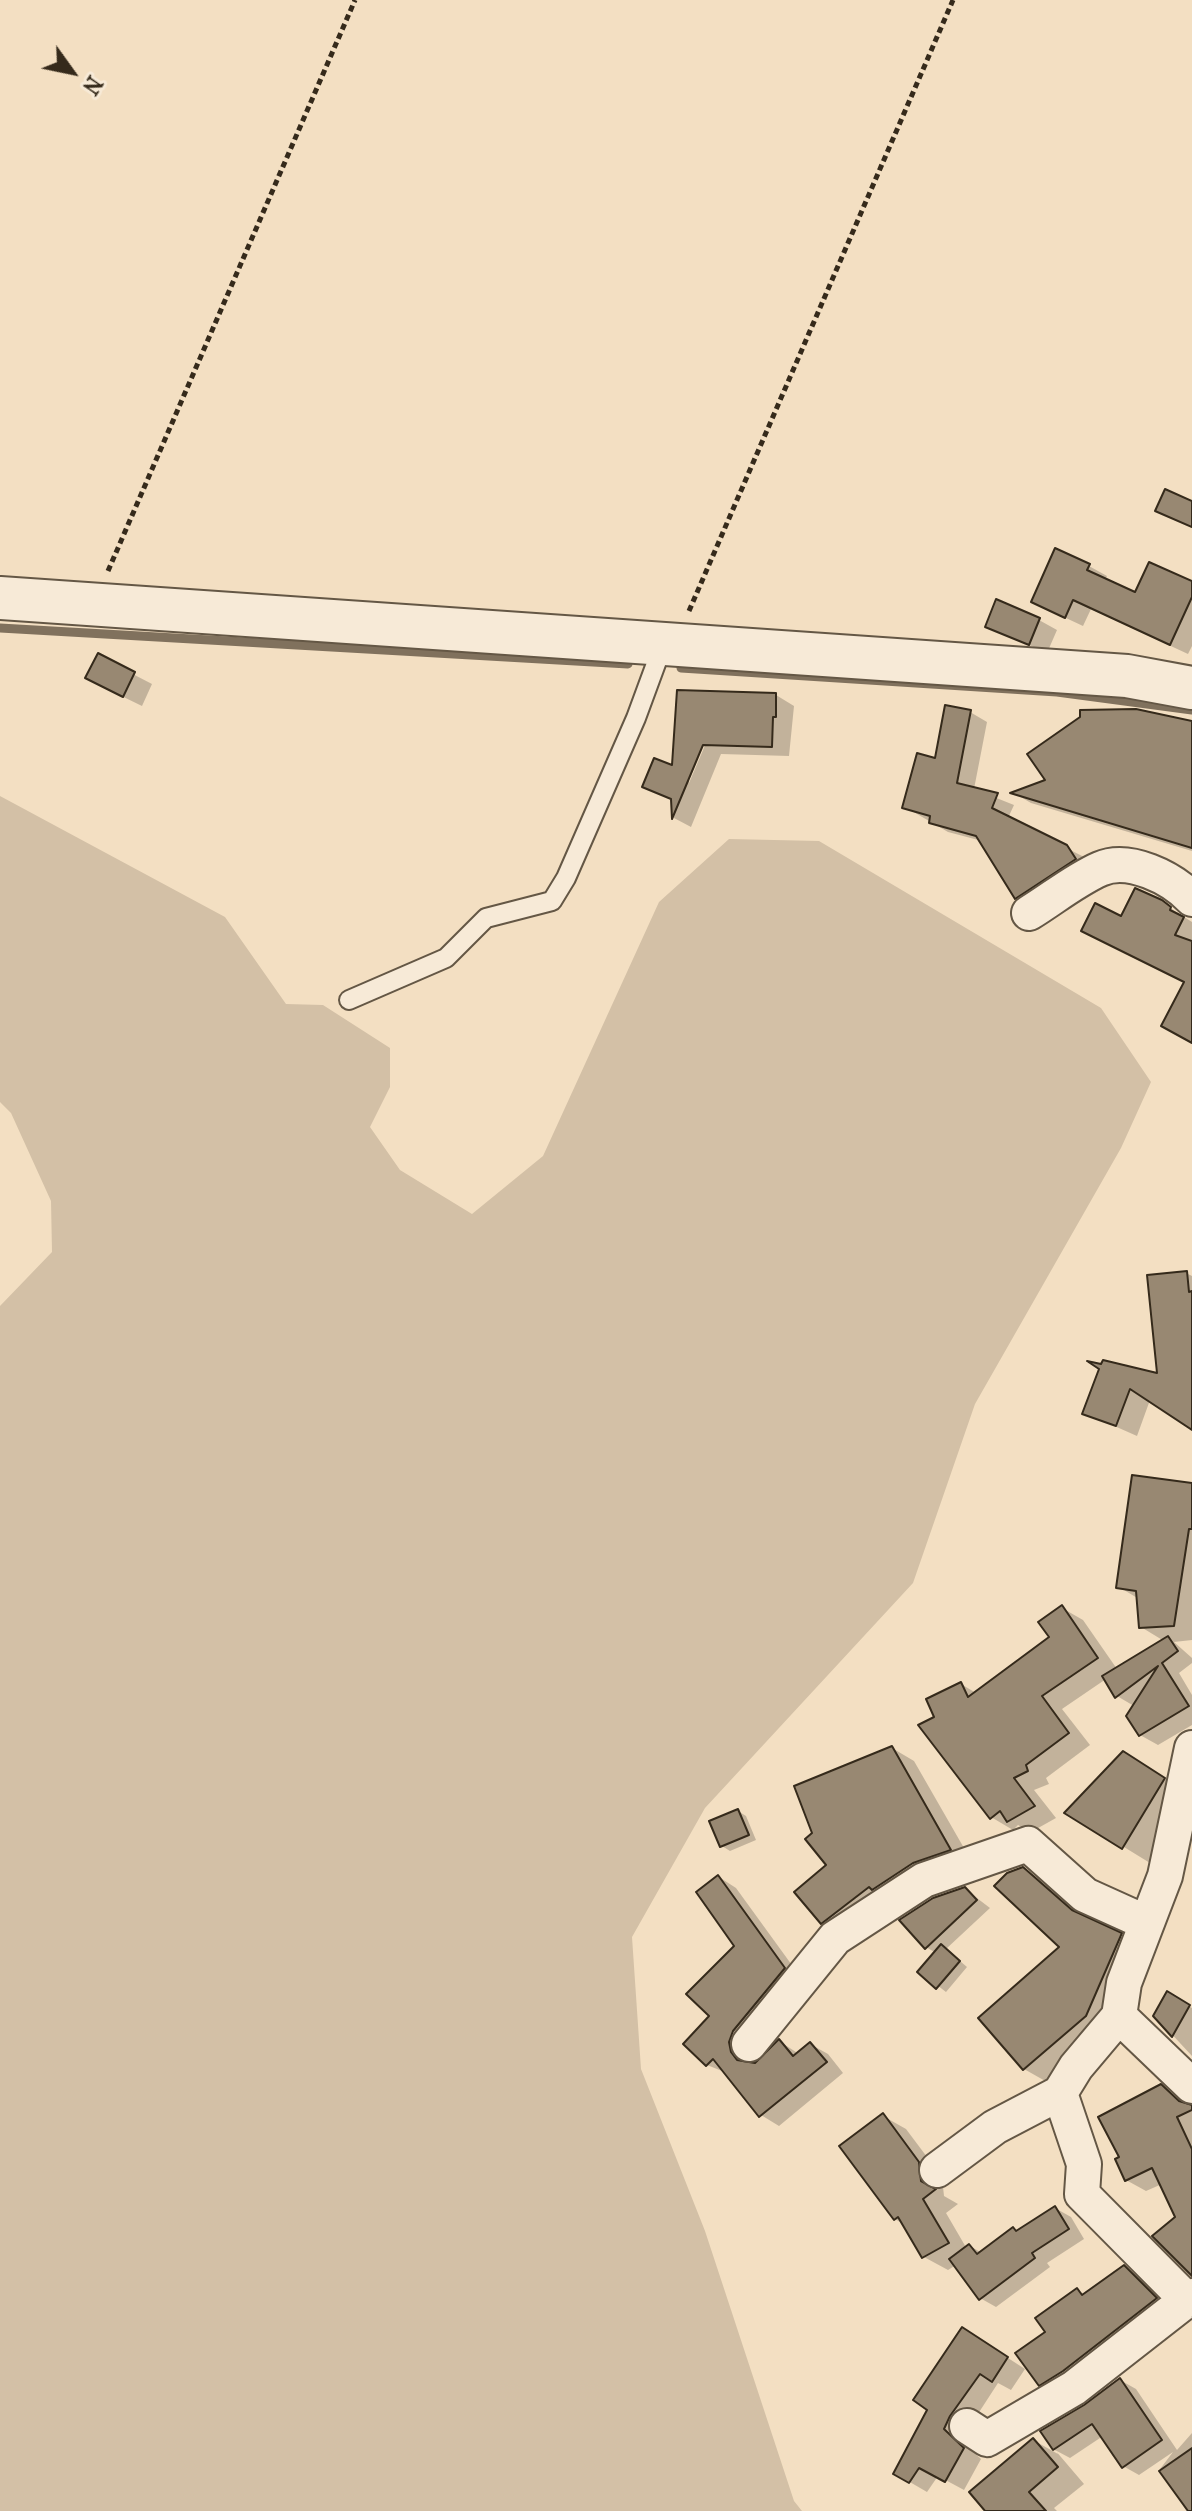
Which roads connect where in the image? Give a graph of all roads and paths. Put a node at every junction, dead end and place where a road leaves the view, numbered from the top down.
1 (355, 0) edge
2 (953, 0) edge
3 (0, 598) edge
4 (93, 604) junction
5 (673, 643) junction
6 (1192, 688) edge
7 (1192, 899) edge
8 (1029, 913) dead end
9 (349, 1000) dead end
10 (1192, 1748) edge
11 (1147, 1923) junction
12 (1119, 2016) junction
13 (749, 2044) dead end
14 (1192, 2086) edge
15 (1060, 2093) junction
16 (937, 2170) dead end
17 (1190, 2298) edge
18 (967, 2426) dead end

1 - 4 path
2 - 5 path
3 - 4 street
4 - 5 street
5 - 6 street
5 - 9 lane
7 - 8 street
10 - 11 street
11 - 12 street
11 - 13 street
12 - 14 street
12 - 15 street
15 - 16 street
15 - 17 street
17 - 18 street

